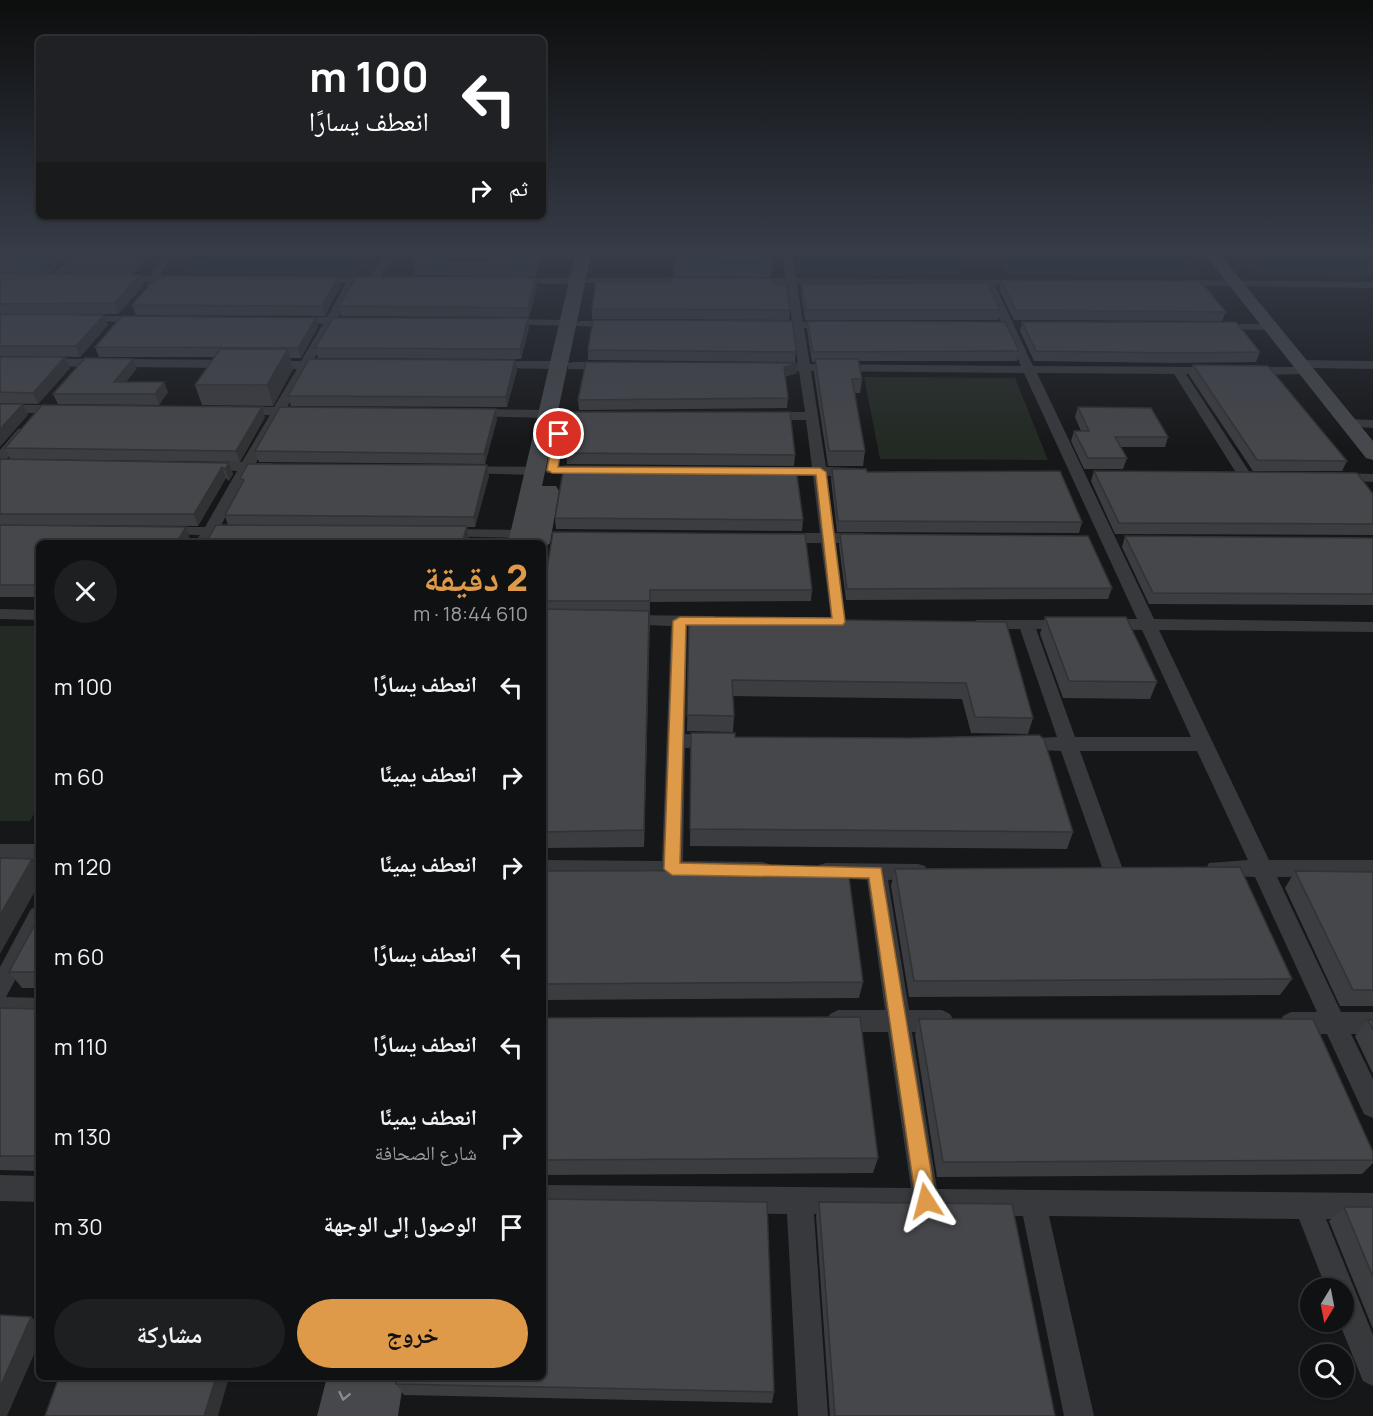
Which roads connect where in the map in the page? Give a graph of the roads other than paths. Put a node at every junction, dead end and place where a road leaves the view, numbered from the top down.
1 (125, 317) edge
2 (332, 317) edge
3 (575, 317) edge
4 (798, 317) edge
5 (1006, 317) edge
6 (1261, 317) edge
7 (67, 319) edge
8 (158, 320) edge
9 (284, 320) edge
10 (330, 320) junction
11 (366, 321) edge
12 (496, 322) edge
13 (574, 323) junction
14 (119, 324) junction
15 (626, 324) edge
16 (753, 325) edge
17 (799, 325) junction
18 (846, 325) edge
19 (1210, 327) edge
20 (1269, 327) junction
21 (100, 345) edge
22 (0, 362) edge
23 (84, 363) junction
24 (305, 365) junction
25 (340, 365) edge
26 (478, 365) edge
27 (1373, 365) edge
28 (566, 366) junction
29 (619, 366) edge
30 (758, 367) edge
31 (1302, 367) junction
32 (804, 368) junction
33 (1028, 370) junction
34 (1178, 371) junction
35 (71, 378) edge
36 (57, 394) edge
37 (0, 409) edge
38 (43, 409) junction
39 (79, 409) edge
40 (232, 411) edge
41 (279, 411) junction
42 (314, 411) edge
43 (465, 413) edge
44 (555, 415) junction
45 (610, 416) edge
46 (753, 416) edge
47 (812, 416) junction
48 (1347, 423) junction
49 (1373, 424) edge
50 (1373, 454) edge
51 (4, 463) edge
52 (188, 466) edge
53 (247, 467) junction
54 (281, 467) edge
55 (454, 470) edge
56 (543, 471) junction
57 (599, 471) edge
58 (762, 471) edge
59 (820, 472) junction
60 (868, 472) edge
61 (1056, 473) edge
62 (1085, 473) junction
63 (1261, 476) edge
64 (1317, 477) edge
65 (1373, 478) edge
66 (152, 531) edge
67 (258, 532) edge
68 (425, 533) edge
69 (206, 537) edge
70 (520, 538) edge
71 (760, 538) edge
72 (829, 538) junction
73 (876, 538) edge
74 (544, 539) edge
75 (1087, 541) edge
76 (1116, 541) junction
77 (0, 614) edge
78 (36, 615) edge
79 (611, 620) edge
80 (680, 621) junction
81 (736, 621) edge
82 (816, 622) edge
83 (968, 624) edge
84 (1026, 624) junction
85 (1149, 624) junction
86 (1373, 627) edge
87 (676, 741) junction
88 (735, 741) edge
89 (1009, 744) edge
90 (1068, 744) junction
91 (1204, 744) junction
92 (0, 852) edge
93 (36, 852) edge
94 (546, 868) edge
95 (1261, 868) junction
96 (1373, 868) edge
97 (672, 869) junction
98 (1193, 869) edge
99 (1090, 870) edge
100 (1113, 870) junction
101 (1136, 870) edge
102 (780, 871) edge
103 (804, 871) edge
104 (876, 872) junction
105 (935, 872) edge
106 (36, 921) edge
107 (0, 989) edge
108 (0, 1007) edge
109 (36, 1008) edge
110 (815, 1020) edge
111 (898, 1021) junction
112 (968, 1021) edge
113 (1263, 1023) edge
114 (1334, 1023) junction
115 (1373, 1023) edge
116 (1373, 1106) edge
117 (0, 1188) edge
118 (36, 1189) edge
119 (546, 1198) edge
120 (926, 1201) junction
121 (801, 1202) junction
122 (1033, 1202) junction
123 (1307, 1206) junction
124 (1373, 1206) edge
125 (1336, 1278) edge
126 (1354, 1323) edge
127 (1373, 1371) edge
128 (348, 1380) edge
129 (381, 1380) edge
130 (340, 1416) edge
131 (375, 1416) edge
132 (813, 1416) edge
133 (1079, 1416) edge

1 - 14 street
2 - 10 street
3 - 13 main road
4 - 17 street
5 - 33 street
6 - 20 main road
7 - 14 street
8 - 14 street
9 - 10 street
10 - 11 street
10 - 24 street
12 - 13 street
13 - 15 street
13 - 28 main road
16 - 17 street
17 - 18 street
17 - 32 street
19 - 20 street
20 - 31 main road
21 - 23 street
22 - 23 street
23 - 24 street
23 - 35 street
24 - 25 street
24 - 41 street
26 - 28 street
27 - 31 street
28 - 29 street
28 - 44 main road
30 - 32 street
31 - 34 street
31 - 48 main road
32 - 33 street
32 - 47 street
33 - 34 street
33 - 62 street
34 - 63 street
36 - 38 street
37 - 38 street
38 - 39 street
38 - 51 street
40 - 41 street
41 - 42 street
41 - 53 street
43 - 44 street
44 - 45 street
44 - 56 main road
46 - 47 street
47 - 59 street
48 - 49 street
48 - 50 main road
52 - 53 street
53 - 54 street
53 - 69 street
55 - 56 street
56 - 57 street
56 - 70 main road
56 - 74 main road
58 - 59 street
59 - 60 street
59 - 72 street
61 - 62 street
62 - 76 street
64 - 65 street
66 - 69 street
67 - 69 street
68 - 70 street
71 - 72 street
72 - 73 street
72 - 82 street
75 - 76 street
76 - 85 street
77 - 78 street
79 - 80 street
80 - 81 street
80 - 87 street
83 - 84 street
84 - 85 street
84 - 90 street
85 - 86 street
85 - 91 street
87 - 88 street
87 - 97 street
89 - 90 street
90 - 91 street
90 - 100 street
91 - 95 street
92 - 93 street
94 - 97 street
95 - 96 street
95 - 98 street
95 - 114 street
97 - 102 street
99 - 100 street
100 - 101 street
103 - 104 street
104 - 105 street
104 - 111 street
106 - 107 street
108 - 109 street
110 - 111 street
111 - 112 street
111 - 120 street
113 - 114 street
114 - 115 street
114 - 116 street
117 - 118 street
119 - 121 street
120 - 121 street
120 - 122 street
121 - 132 street
122 - 123 street
122 - 133 street
123 - 124 street
123 - 125 street
126 - 127 street
128 -> 130 main road
129 - 131 main road

